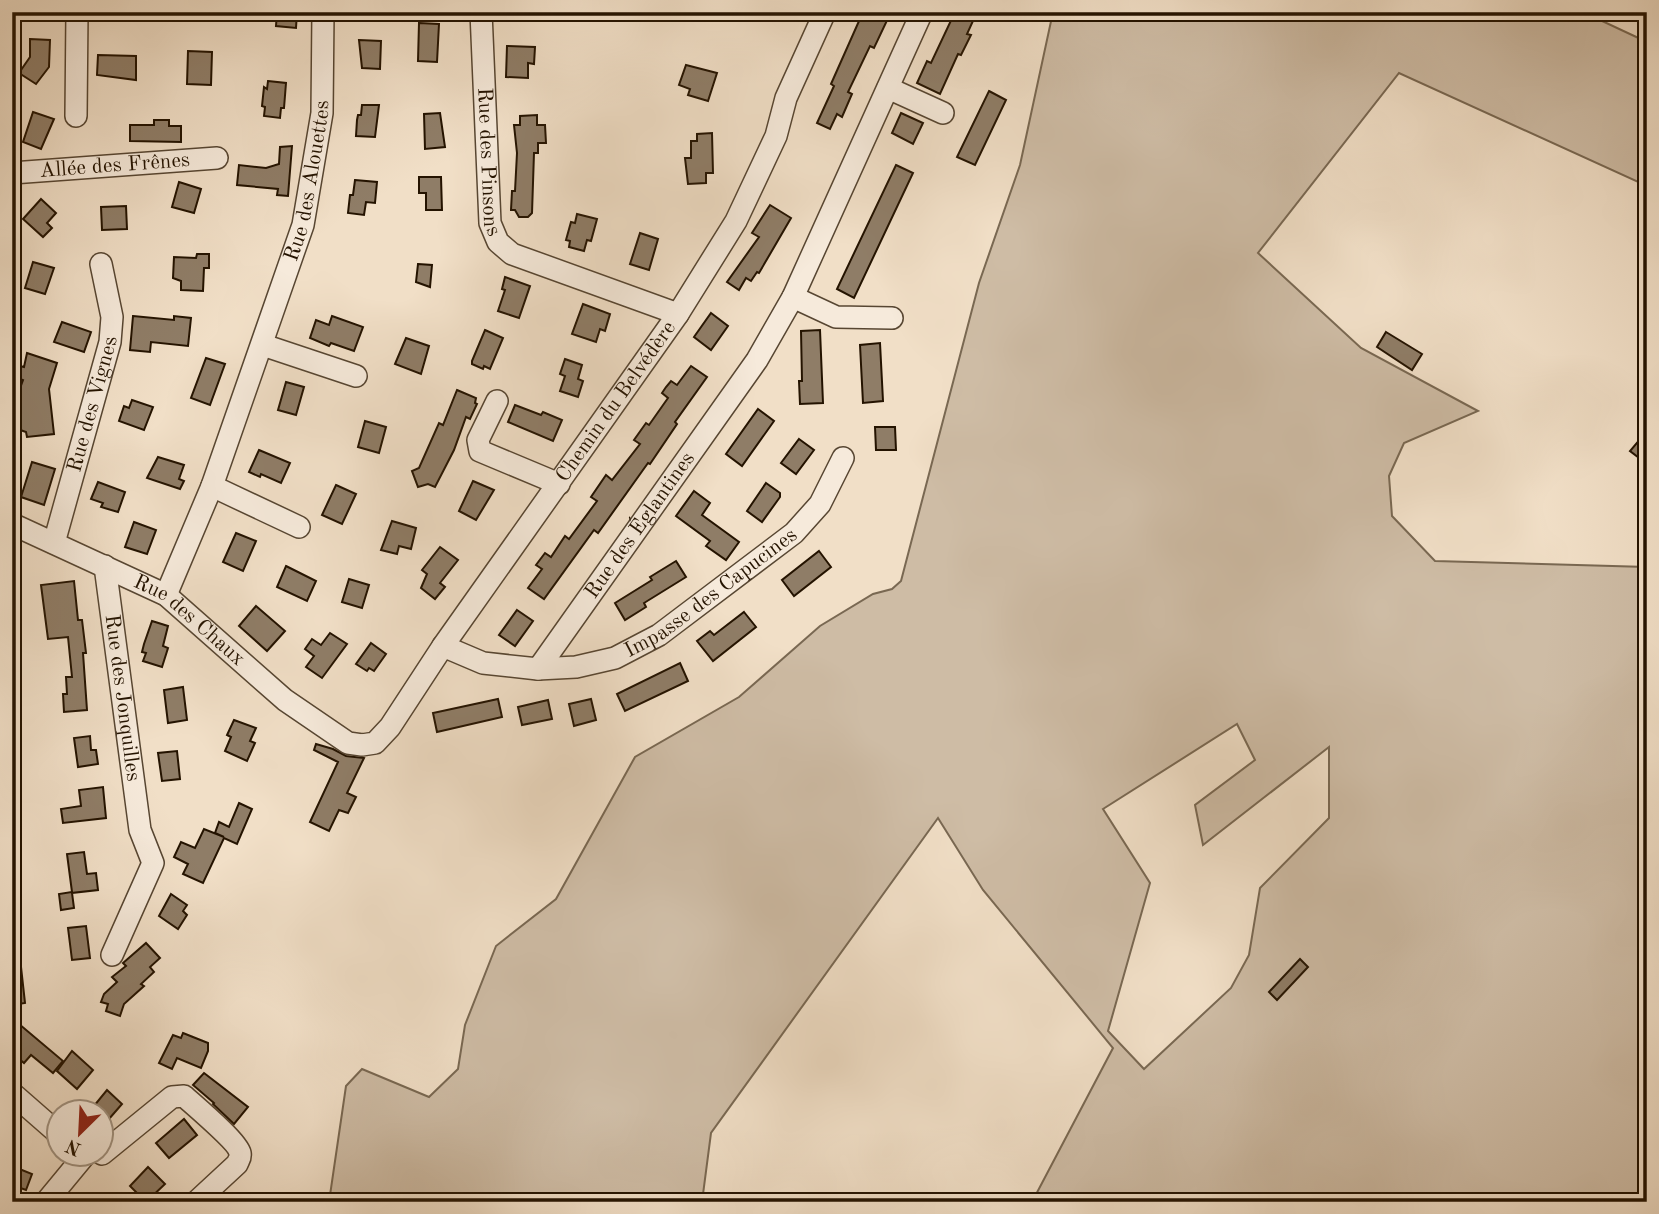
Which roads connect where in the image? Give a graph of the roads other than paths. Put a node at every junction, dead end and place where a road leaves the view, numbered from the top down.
1 (77, 12) edge
2 (323, 12) edge
3 (481, 12) edge
4 (825, 12) edge
5 (922, 12) edge
6 (888, 88) junction
7 (943, 114) dead end
8 (76, 116) dead end
9 (217, 158) dead end
10 (12, 173) edge
11 (102, 264) dead end
12 (793, 297) junction
13 (678, 314) junction
14 (892, 318) dead end
15 (263, 345) junction
16 (356, 376) dead end
17 (497, 401) dead end
18 (843, 458) dead end
19 (559, 484) junction
20 (212, 486) junction
21 (12, 524) edge
22 (299, 527) dead end
23 (54, 543) junction
24 (105, 566) junction
25 (166, 595) junction
26 (443, 646) junction
27 (538, 670) junction
28 (348, 743) joint
29 (112, 955) dead end
30 (12, 1093) edge
31 (46, 1123) edge
32 (116, 1138) edge
33 (79, 1168) edge
34 (46, 1202) edge
35 (196, 1202) edge

1 - 8 street
2 - 15 street, Rue des Alouettes
3 - 13 street, Rue des Pinsons
4 - 13 street, Chemin du Belvédère
5 - 6 street, Rue des Églantines
6 - 7 street
6 - 12 street, Rue des Églantines
9 - 10 street, Allée des Frênes
11 - 23 street, Rue des Vignes
12 - 14 street
12 - 27 street, Rue des Églantines
13 - 19 street, Chemin du Belvédère
15 - 16 street
15 - 20 street, Rue des Alouettes
17 - 19 street
18 - 27 street, Impasse des Capucines
19 - 26 street, Chemin du Belvédère
20 - 22 street
20 - 25 street, Rue des Alouettes
21 - 23 street, Rue des Chaux
23 - 24 street, Rue des Chaux
24 - 25 street, Rue des Chaux
24 - 29 street, Rue des Jonquilles
25 - 28 street, Rue des Chaux
26 - 27 street
26 - 28 street, Chemin du Belvédère
30 - 31 street
32 - 35 street
33 - 34 street

